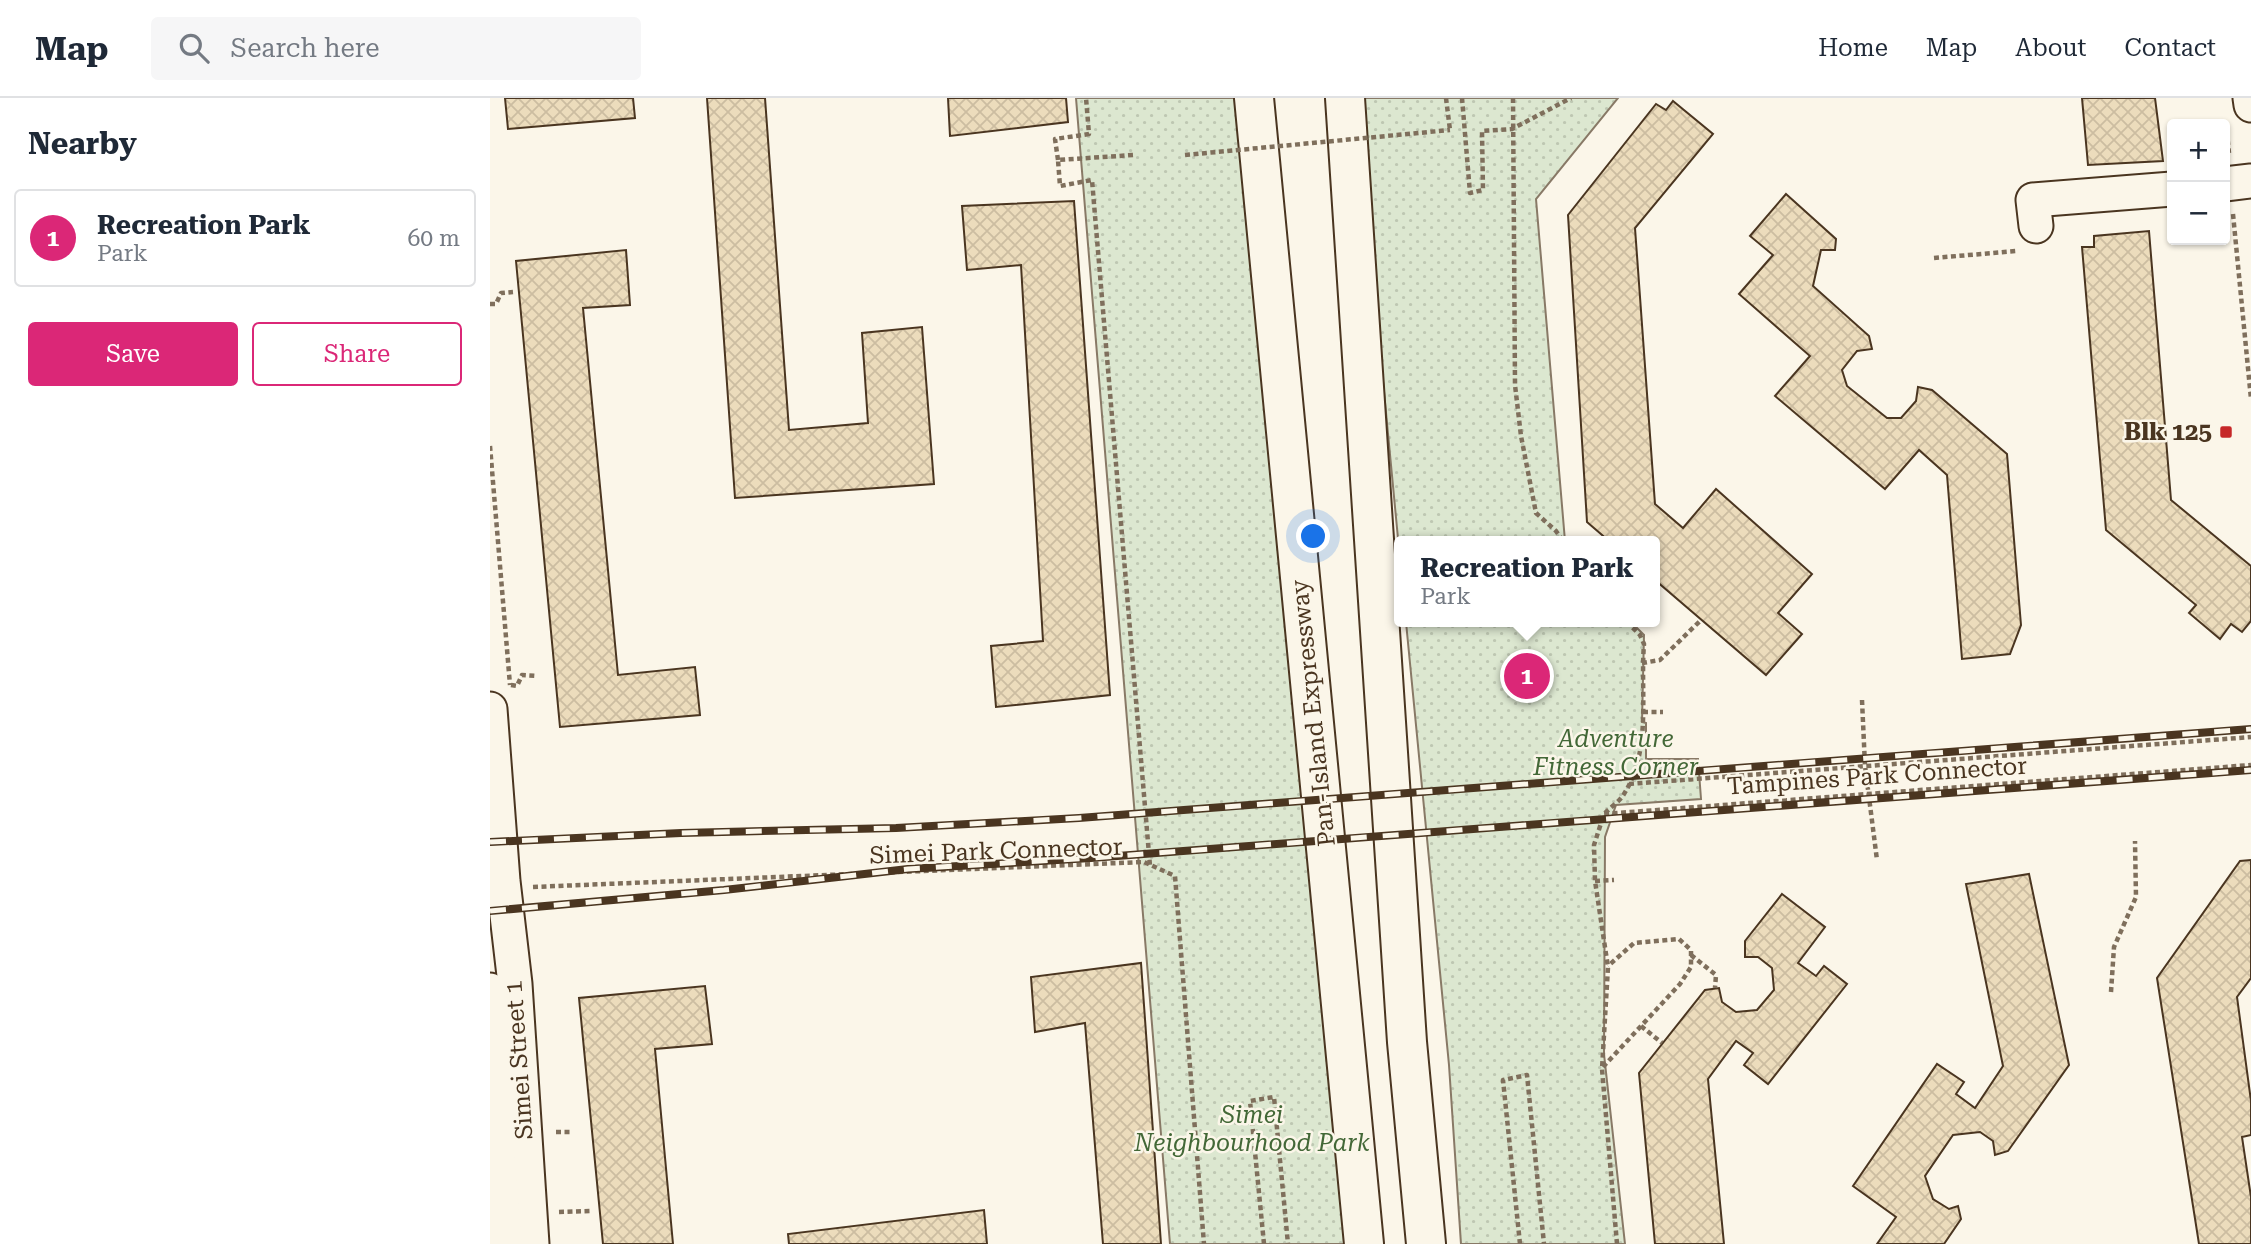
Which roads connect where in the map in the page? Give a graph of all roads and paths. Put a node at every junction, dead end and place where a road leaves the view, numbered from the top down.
1 (1086, 98) edge
2 (1254, 98) edge
3 (1345, 98) edge
4 (1446, 98) edge
5 (1462, 98) edge
6 (1513, 98) edge
7 (1571, 98) edge
8 (2242, 104) edge
9 (1512, 129) junction
10 (1133, 155) dead end
11 (1185, 155) dead end
12 (1058, 160) junction
13 (2235, 183) edge
14 (2167, 190) edge
15 (2031, 225) joint
16 (1934, 258) dead end
17 (513, 292) dead end
18 (490, 304) edge
19 (2251, 399) edge
20 (1560, 536) edge
21 (1701, 620) dead end
22 (1632, 627) edge
23 (1642, 663) junction
24 (537, 676) dead end
25 (500, 697) edge
26 (1863, 700) dead end
27 (1643, 712) junction
28 (1662, 712) dead end
29 (2251, 737) edge
30 (2251, 765) edge
31 (1865, 766) junction
32 (1629, 785) junction
33 (1868, 795) junction
34 (1604, 814) junction
35 (2135, 841) dead end
36 (1877, 860) dead end
37 (1150, 866) junction
38 (1614, 880) dead end
39 (1595, 881) junction
40 (504, 890) junction
41 (1690, 954) junction
42 (1608, 967) junction
43 (1715, 988) dead end
44 (490, 990) edge
45 (2111, 992) dead end
46 (1641, 1026) junction
47 (1662, 1043) dead end
48 (1602, 1069) junction
49 (552, 1132) dead end
50 (570, 1132) dead end
51 (558, 1212) dead end
52 (590, 1212) dead end
53 (505, 1244) edge
54 (532, 1244) edge
55 (1203, 1244) edge
56 (1264, 1244) edge
57 (1288, 1244) edge
58 (1364, 1244) edge
59 (1426, 1244) edge
60 (1520, 1244) edge
61 (1544, 1244) edge
62 (1617, 1244) edge

1 - 12 path
2 - 58 highway, Pan-Island Expressway
3 - 59 highway
4 - 11 path, bridge
5 - 9 path
6 - 9 path
7 - 9 path
8 - 13 path
9 - 20 path
10 - 12 path
12 - 37 path
13 - 19 path
14 - 15 street
15 - 16 path
17 - 18 path
21 - 23 path
22 - 23 path
23 - 27 path
24 - 25 path
25 - 40 street, Simei Street 1
26 - 31 path
27 - 28 path
27 - 32 path
29 - 31 path
30 - 33 path, Tampines Park Connector
31 - 32 path
31 - 33 path
32 - 34 path
33 - 34 path, Tampines Park Connector
33 - 36 path
34 - 39 path
35 - 45 path
37 - 40 path, Simei Park Connector
37 - 55 path, Simei Park Connector
38 - 39 path
39 - 42 path
40 - 54 street, Simei Street 1
41 - 42 path
41 - 43 path
41 - 46 path
42 - 48 path
44 - 53 street, Simei Street 1
46 - 47 path
46 - 48 path
48 - 62 path
49 - 50 path
51 - 52 path
56 - 57 path
60 - 61 path

